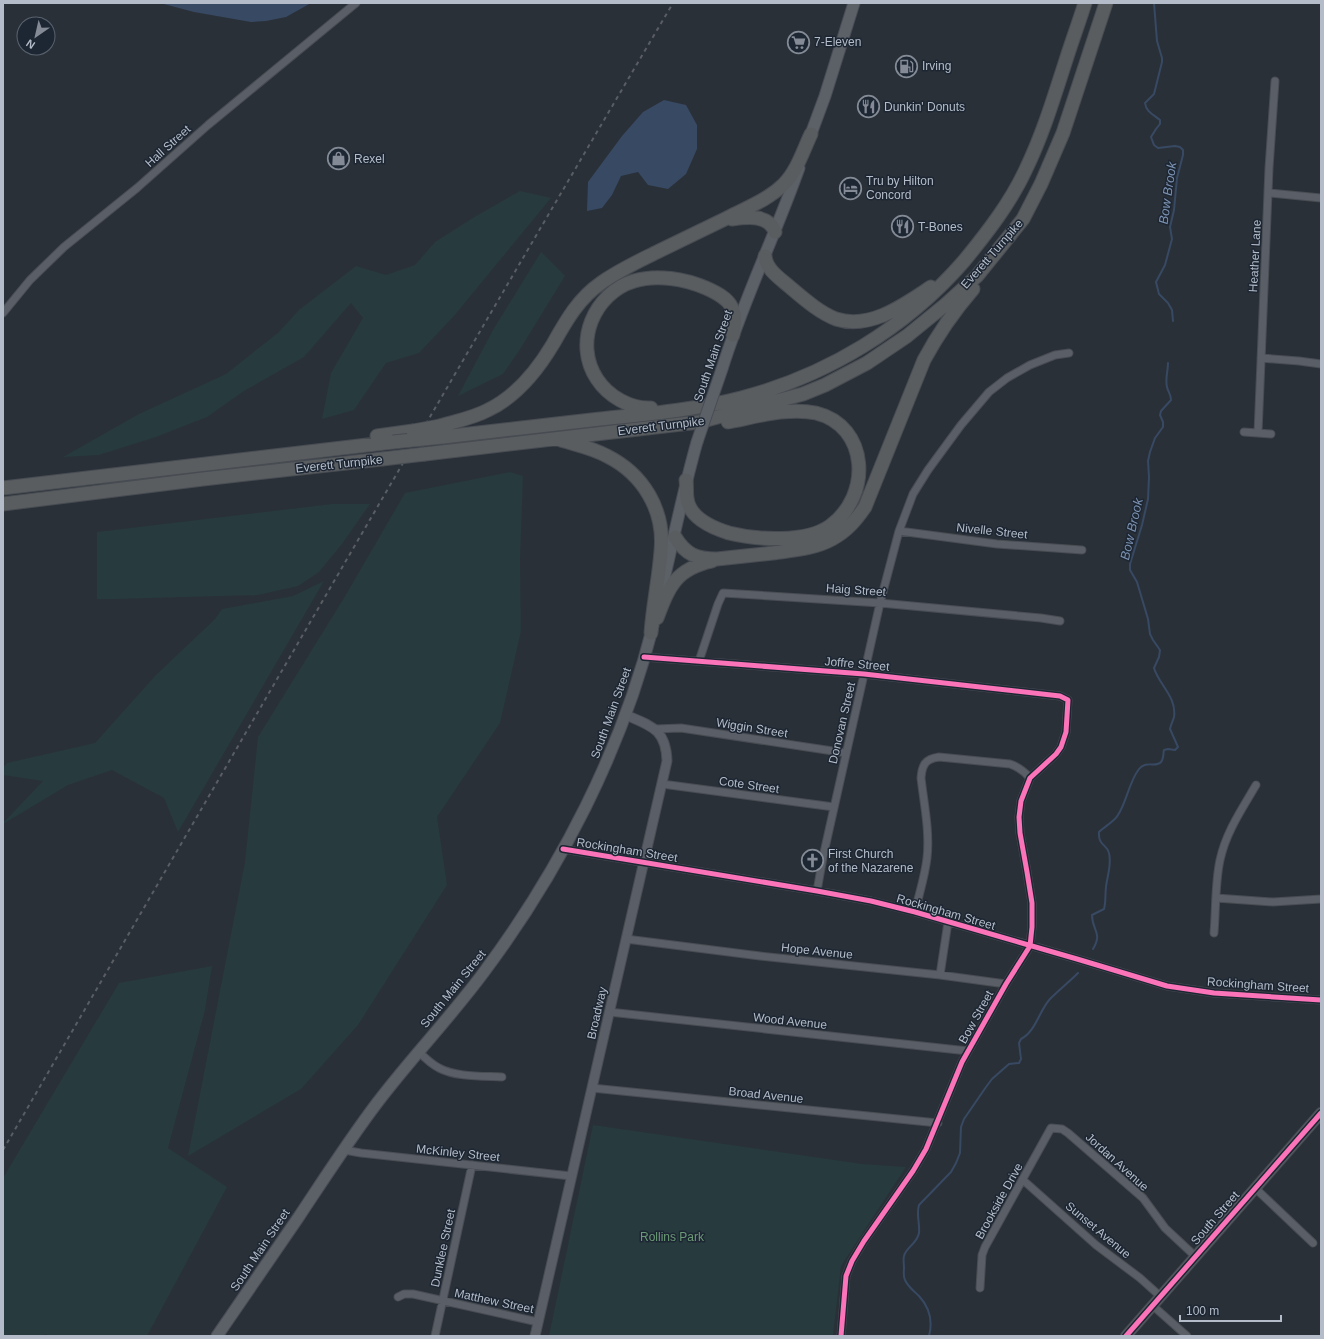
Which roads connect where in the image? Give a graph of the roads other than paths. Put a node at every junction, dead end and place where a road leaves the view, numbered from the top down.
1 (356, 3) edge
2 (1085, 3) edge
3 (1106, 3) edge
4 (853, 7) edge
5 (1275, 81) dead end
6 (811, 134) junction
7 (1269, 193) junction
8 (1321, 198) edge
9 (1023, 219) junction
10 (717, 223) junction
11 (775, 232) junction
12 (765, 256) junction
13 (964, 261) junction
14 (3, 313) edge
15 (733, 335) junction
16 (1068, 353) dead end
17 (1261, 358) junction
18 (1321, 364) edge
19 (708, 405) junction
20 (699, 422) junction
21 (441, 431) junction
22 (1244, 432) dead end
23 (1258, 433) junction
24 (1271, 434) dead end
25 (556, 438) junction
26 (154, 470) junction
27 (686, 480) junction
28 (3, 488) edge
29 (3, 504) edge
30 (899, 531) junction
31 (675, 537) junction
32 (1082, 550) dead end
33 (717, 559) junction
34 (880, 603) junction
35 (1060, 621) dead end
36 (651, 633) junction
37 (644, 657) junction
38 (699, 661) junction
39 (864, 674) junction
40 (1068, 700) joint
41 (626, 715) junction
42 (655, 729) junction
43 (846, 753) junction
44 (1030, 778) junction
45 (662, 784) junction
46 (1256, 785) dead end
47 (834, 807) junction
48 (563, 849) junction
49 (643, 863) junction
50 (817, 891) junction
51 (1216, 898) junction
52 (1321, 899) edge
53 (914, 912) junction
54 (948, 922) junction
55 (1214, 933) dead end
56 (626, 939) junction
57 (1030, 946) junction
58 (940, 975) junction
59 (1006, 984) junction
60 (1321, 1000) edge
61 (609, 1012) junction
62 (968, 1051) junction
63 (419, 1052) junction
64 (502, 1077) dead end
65 (592, 1088) junction
66 (1321, 1113) edge
67 (938, 1123) junction
68 (1051, 1128) joint
69 (344, 1150) junction
70 (472, 1165) junction
71 (571, 1176) junction
72 (1023, 1180) junction
73 (1255, 1188) junction
74 (1313, 1243) dead end
75 (1195, 1256) junction
76 (980, 1288) dead end
77 (1160, 1296) junction
78 (398, 1297) dead end
79 (442, 1301) junction
80 (1152, 1305) junction
81 (538, 1322) junction
82 (217, 1336) edge
83 (435, 1336) edge
84 (535, 1336) edge
85 (841, 1336) edge
86 (1126, 1336) edge
87 (1187, 1336) edge

1 - 14 street, Hall Street
2 - 13 highway, Everett Turnpike
3 - 9 highway, Everett Turnpike
4 - 6 main road, South Main Street
5 - 7 street, Heather Lane
6 - 10 highway
6 - 11 main road, South Main Street
7 - 8 street
7 - 17 street, Heather Lane
9 - 20 highway, Everett Turnpike
9 - 33 highway
10 - 11 highway
10 - 21 highway
11 - 12 main road, South Main Street
12 - 13 highway
12 - 15 main road, South Main Street
13 - 19 highway, Everett Turnpike
15 - 19 highway
15 - 27 main road, South Main Street, bridge
16 - 30 street, Donovan Street
17 - 18 street
17 - 23 street, Heather Lane
19 - 21 highway, Everett Turnpike
20 - 25 highway, Everett Turnpike
20 - 27 highway
21 - 26 highway, Everett Turnpike, bridge
21 - 26 highway, bridge
22 - 23 street
23 - 24 street
25 - 29 highway, Everett Turnpike, bridge
25 - 36 highway
26 - 28 highway, Everett Turnpike
27 - 31 main road, South Main Street
30 - 32 street, Nivelle Street
30 - 34 street, Donovan Street
31 - 33 highway
31 - 36 main road, South Main Street
33 - 36 highway
34 - 35 street, Haig Street
34 - 38 street, Haig Street
34 - 39 street, Donovan Street
36 - 37 main road, South Main Street
37 - 38 street, Joffre Street
37 - 41 main road, South Main Street
38 - 39 street, Joffre Street
39 - 40 street, Joffre Street
39 - 43 street, Donovan Street
40 - 44 street, Bow Street
41 - 42 street
41 - 48 main road, South Main Street
42 - 43 street, Wiggin Street
42 - 45 street, Broadway
43 - 47 street, Donovan Street
44 - 53 street
44 - 57 street, Bow Street
45 - 47 street, Cote Street
45 - 49 street, Broadway
46 - 51 street
47 - 50 street, Donovan Street
48 - 49 street, Rockingham Street
48 - 63 main road, South Main Street
49 - 50 street, Rockingham Street
49 - 56 street, Broadway
50 - 53 street, Rockingham Street
51 - 52 street
51 - 55 street
53 - 54 street, Rockingham Street
54 - 57 street, Rockingham Street
54 - 58 street
56 - 58 street, Hope Avenue
56 - 61 street, Broadway
57 - 59 street, Bow Street
57 - 60 street, Rockingham Street
58 - 59 street, Hope Avenue
59 - 62 street, Bow Street
61 - 62 street, Wood Avenue
61 - 65 street, Broadway
62 - 67 street, Bow Street
63 - 64 street
63 - 69 main road, South Main Street
65 - 67 street, Broad Avenue
65 - 71 street, Broadway
66 - 73 main road, South Street
67 - 85 street, Bow Street
68 - 72 street, Brookside Drive
68 - 75 street, Jordan Avenue
69 - 70 street, McKinley Street
69 - 82 main road, South Main Street
70 - 71 street, McKinley Street
70 - 79 street, Dunklee Street
71 - 81 street, Broadway
72 - 76 street, Brookside Drive
72 - 77 street, Sunset Avenue
73 - 74 street
73 - 75 main road, South Street
75 - 77 main road, South Street
77 - 80 main road, South Street
78 - 79 street, Matthew Street
79 - 81 street, Matthew Street
79 - 83 street, Dunklee Street
80 - 86 main road, South Street
80 - 87 street
81 - 84 street, Broadway

